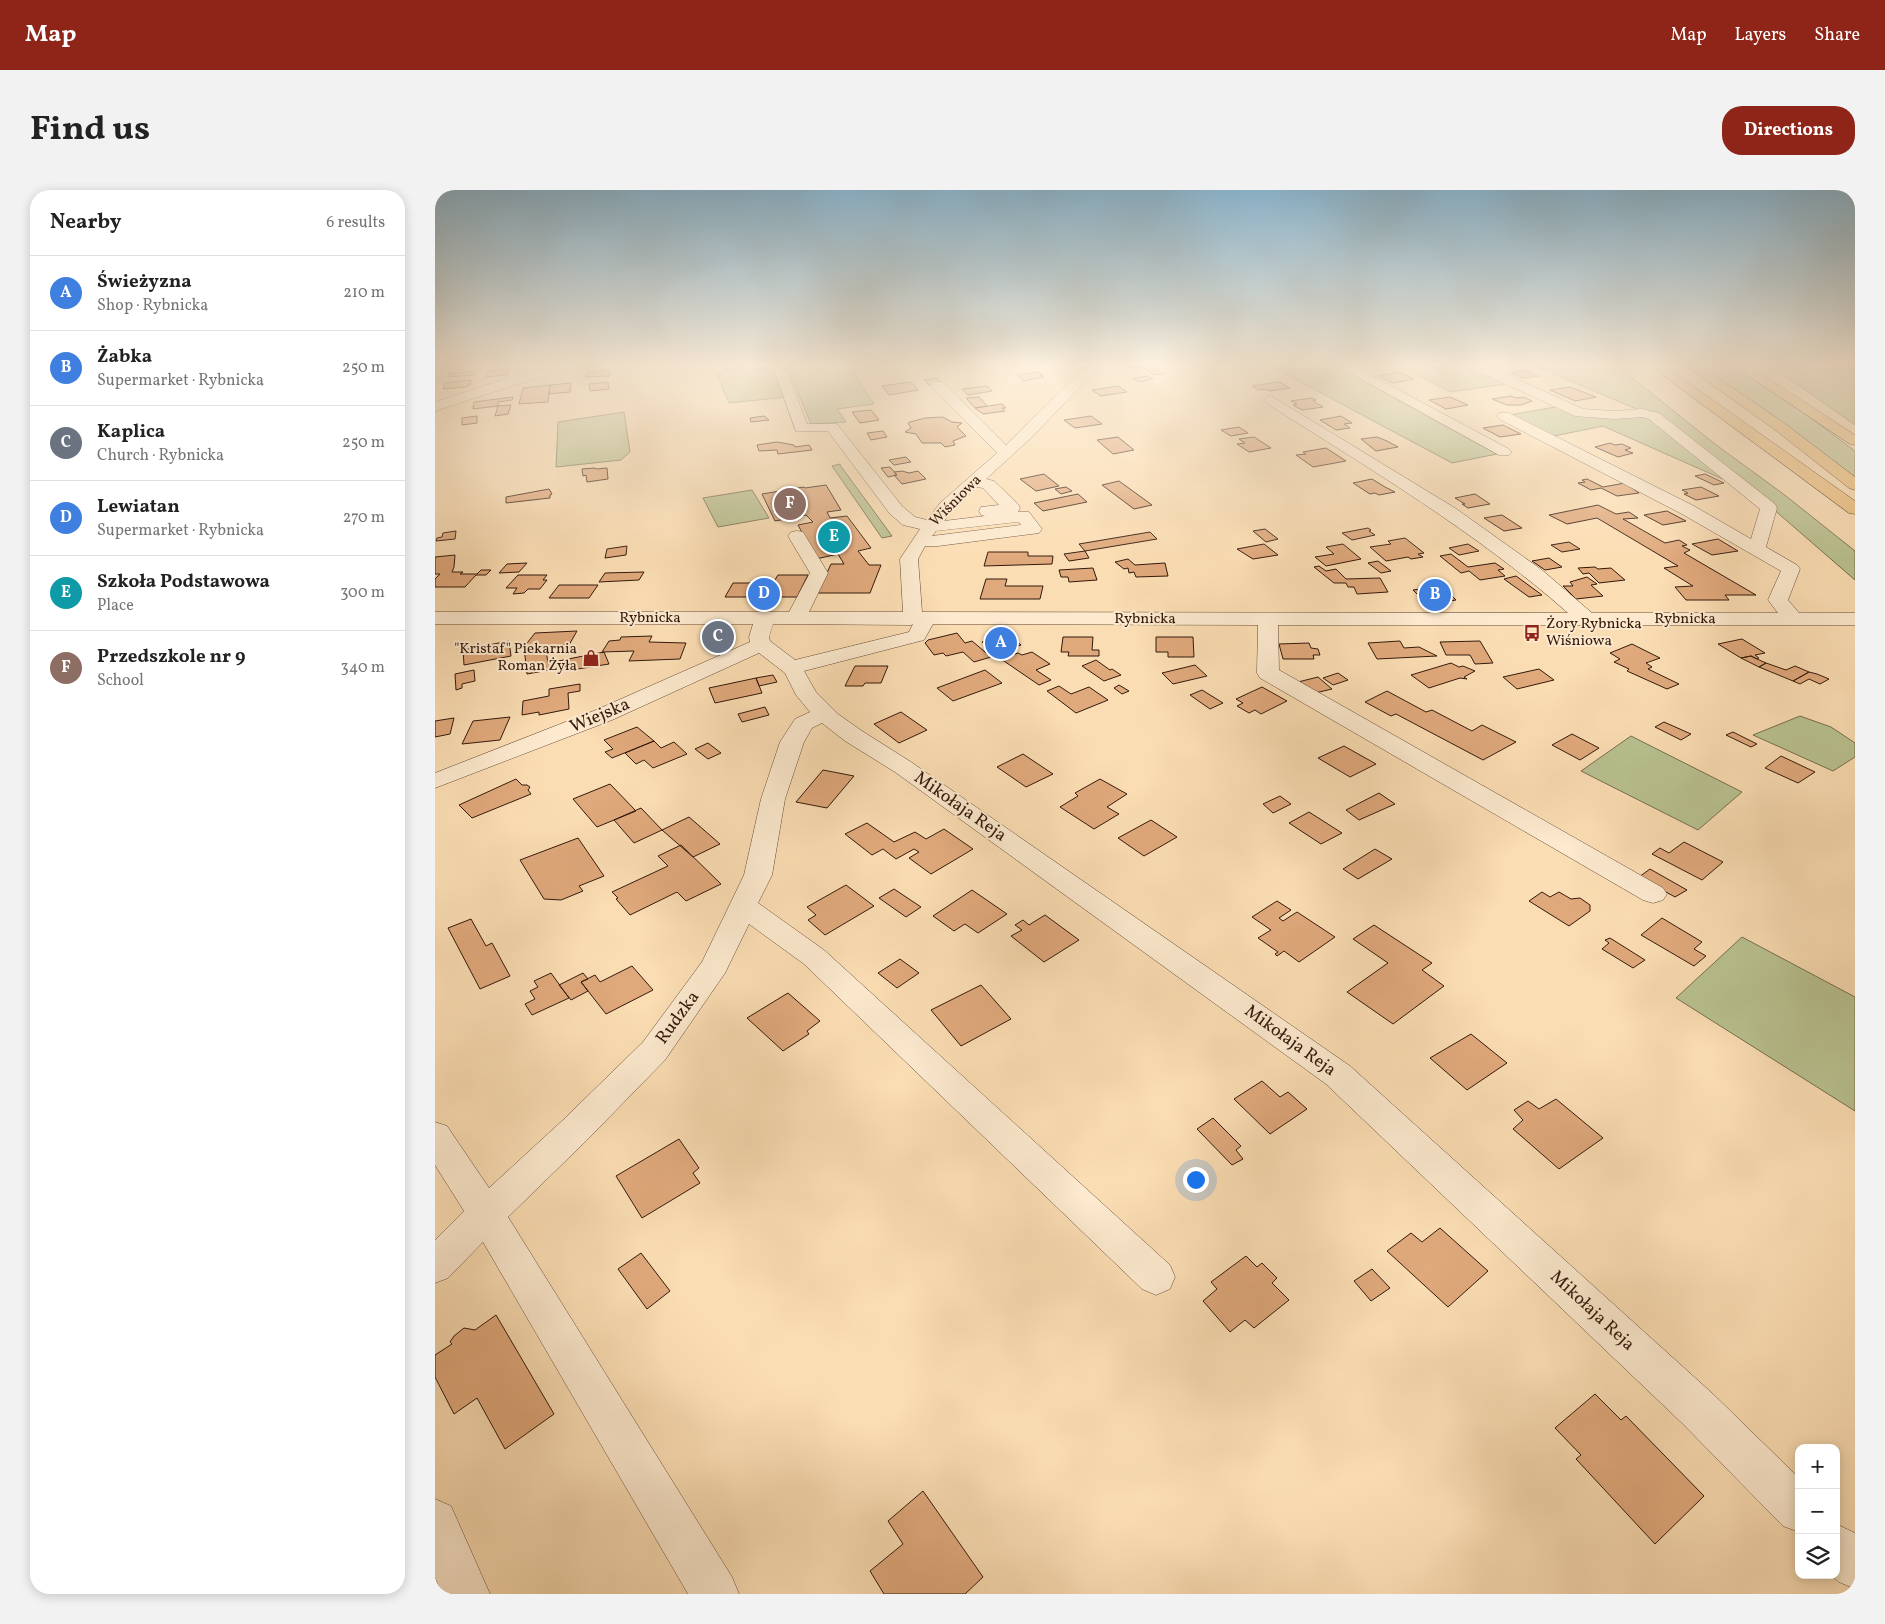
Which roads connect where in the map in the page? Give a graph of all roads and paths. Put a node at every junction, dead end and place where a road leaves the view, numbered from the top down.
1 (834, 430) edge
2 (982, 430) edge
3 (1030, 430) edge
4 (1318, 430) edge
5 (1462, 430) edge
6 (1530, 430) edge
7 (1672, 430) edge
8 (1745, 430) edge
9 (1784, 430) edge
10 (1837, 430) edge
11 (1855, 441) edge
12 (1504, 452) dead end
13 (1006, 454) junction
14 (973, 482) junction
15 (1855, 485) edge
16 (1855, 509) edge
17 (935, 520) junction
18 (797, 536) dead end
19 (919, 541) junction
20 (1756, 549) junction
21 (435, 618) edge
22 (796, 618) junction
23 (918, 619) junction
24 (1268, 619) junction
25 (1587, 619) junction
26 (1793, 619) junction
27 (1855, 619) edge
28 (763, 632) junction
29 (790, 668) junction
30 (825, 713) junction
31 (435, 781) edge
32 (1653, 894) dead end
33 (743, 906) junction
34 (435, 1136) edge
35 (486, 1214) junction
36 (435, 1266) edge
37 (1156, 1277) dead end
38 (1795, 1506) edge
39 (435, 1522) edge
40 (1840, 1551) edge
41 (1855, 1566) edge
42 (466, 1594) edge
43 (715, 1594) edge

1 - 17 street
2 - 13 street
3 - 13 street, Wiśniowa
4 - 25 street
5 - 12 street
6 - 20 street
7 - 20 street
8 - 16 highway
9 - 15 highway
10 - 11 highway
13 - 14 street, Wiśniowa
14 - 17 street, Wiśniowa
14 - 17 street
17 - 19 street, Wiśniowa
17 - 19 street
18 - 22 street
19 - 23 street, Wiśniowa
20 - 26 street
21 - 28 street, Rybnicka
22 - 23 street, Rybnicka
22 - 28 street, Rybnicka
23 - 24 street, Rybnicka
23 - 29 street
24 - 25 street, Rybnicka
24 - 32 street
25 - 26 street, Rybnicka
26 - 27 street, Rybnicka
28 - 29 street, Mikołaja Reja
28 - 31 street, Wiejska
29 - 30 street, Mikołaja Reja
30 - 33 street, Rudzka
30 - 38 street, Mikołaja Reja
33 - 35 street, Rudzka
33 - 37 street
34 - 35 street
35 - 36 street, Rudzka
35 - 43 street
39 - 42 street
40 - 41 street

